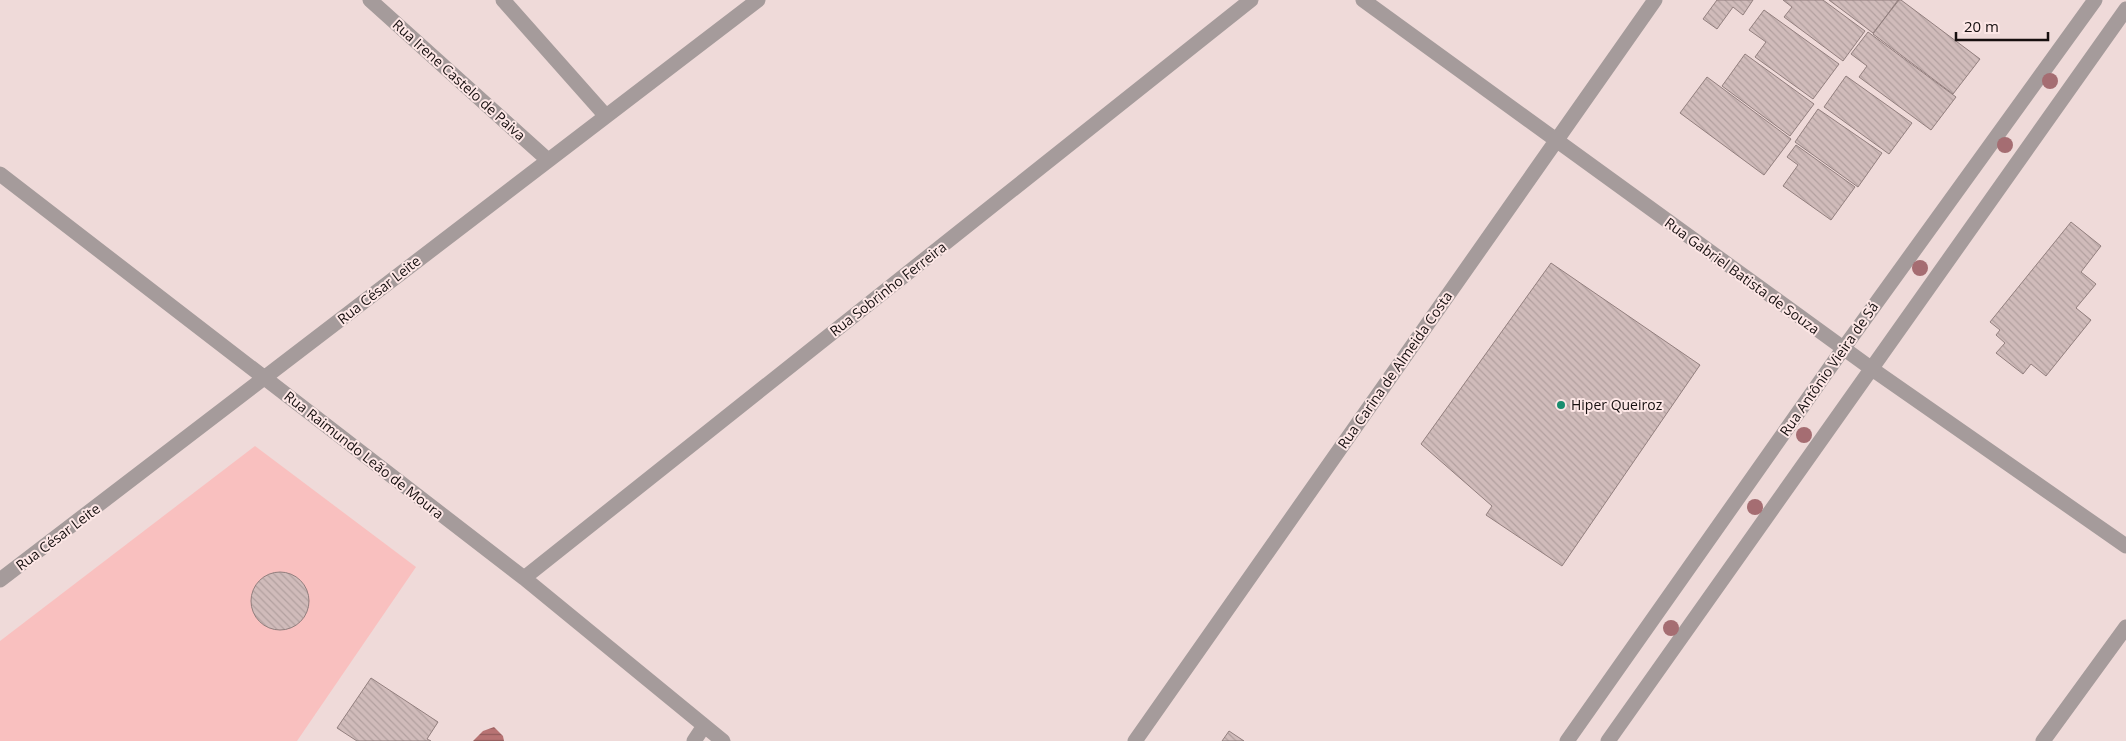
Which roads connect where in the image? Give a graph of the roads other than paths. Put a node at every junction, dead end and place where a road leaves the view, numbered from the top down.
1 (370, 0) edge
2 (503, 0) edge
3 (758, 0) edge
4 (1252, 0) edge
5 (1363, 0) edge
6 (1655, 0) edge
7 (2095, 0) edge
8 (2126, 10) edge
9 (605, 115) junction
10 (1556, 142) junction
11 (548, 160) junction
12 (0, 174) edge
13 (1844, 349) junction
14 (1872, 370) junction
15 (266, 379) junction
16 (2126, 546) edge
17 (524, 578) junction
18 (0, 580) edge
19 (2126, 628) edge
20 (704, 726) junction
21 (694, 741) edge
22 (723, 741) edge
23 (1136, 741) edge
24 (1567, 741) edge
25 (1608, 741) edge
26 (2043, 741) edge

1 - 11 street, Rua Irene Castelo de Paiva
2 - 9 street
3 - 9 street, Rua César Leite
4 - 17 street, Rua Sobrinho Ferreira
5 - 10 street, Rua Gabriel Batista de Souza
6 - 10 street, Rua Carina de Almeida Costa
7 - 13 street, Rua Antônio Vieira de Sá
8 - 14 street
9 - 11 street, Rua César Leite
10 - 13 street, Rua Gabriel Batista de Souza
10 - 23 street, Rua Carina de Almeida Costa
11 - 15 street, Rua César Leite
12 - 15 street, Rua Raimundo Leão de Moura
13 - 14 street, Rua Gabriel Batista de Souza
13 - 24 street, Rua Antônio Vieira de Sá
14 - 16 street, Rua Gabriel Batista de Souza
14 - 25 street
15 - 17 street, Rua Raimundo Leão de Moura
15 - 18 street, Rua César Leite
17 - 20 street, Rua Raimundo Leão de Moura
19 - 26 street
20 - 21 street
20 - 22 street, Rua Raimundo Leão de Moura

